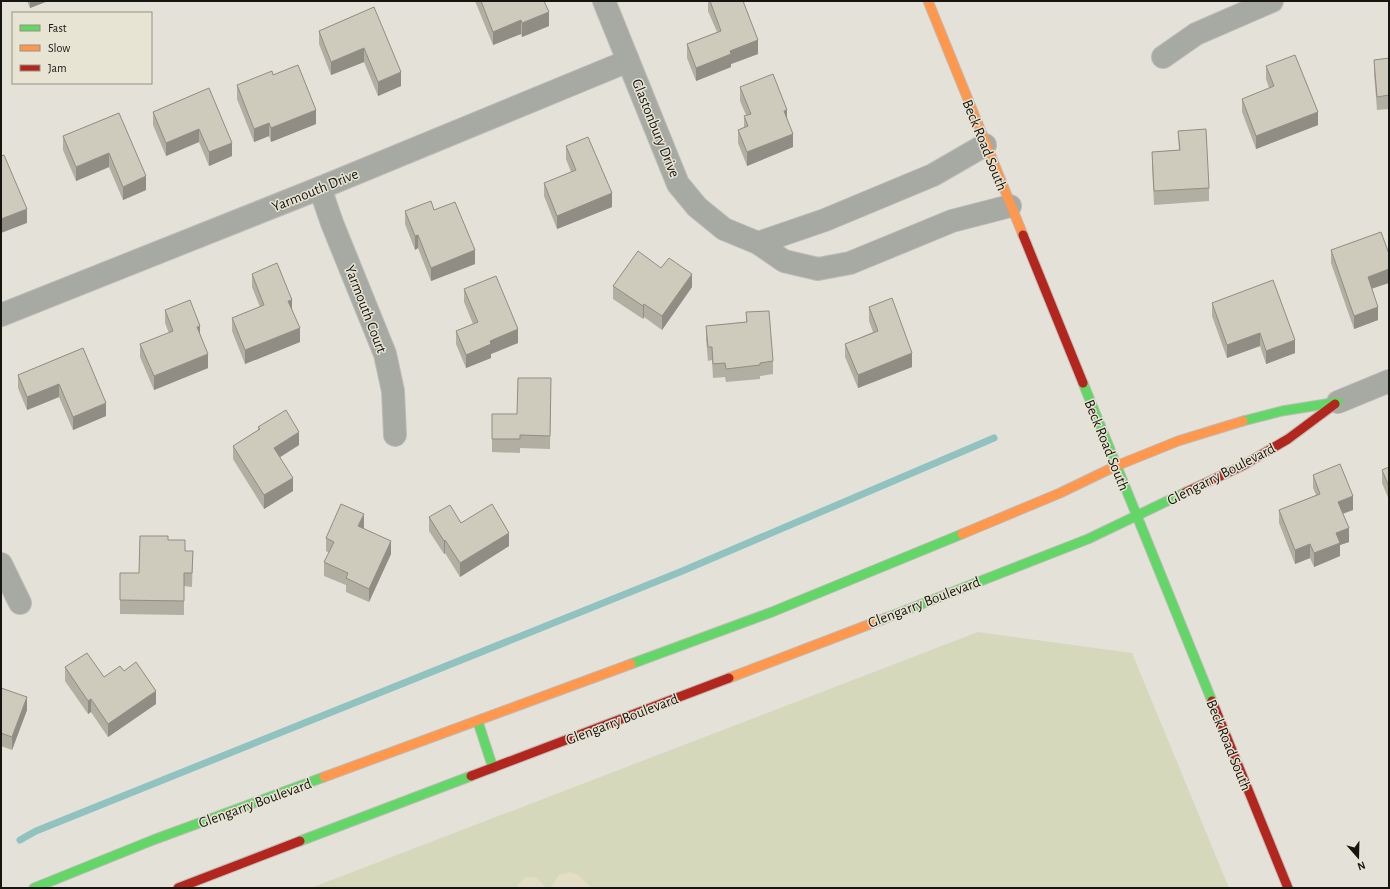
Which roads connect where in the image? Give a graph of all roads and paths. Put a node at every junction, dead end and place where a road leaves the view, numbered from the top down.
1 (604, 1) edge
2 (928, 1) edge
3 (1272, 1) edge
4 (1163, 57) dead end
5 (628, 61) junction
6 (985, 145) junction
7 (320, 188) junction
8 (1010, 206) junction
9 (758, 243) junction
10 (1, 315) edge
11 (1389, 381) edge
12 (1338, 402) junction
13 (395, 434) dead end
14 (1116, 466) junction
15 (1137, 517) junction
16 (1, 564) edge
17 (20, 603) dead end
18 (478, 722) junction
19 (493, 768) junction
20 (34, 888) edge
21 (178, 888) edge
22 (1288, 888) edge

1 - 5 street, Glastonbury Drive
2 - 6 street, Beck Road South
3 - 4 street
5 - 7 street, Yarmouth Drive
5 - 9 street, Glastonbury Drive
6 - 8 street, Beck Road South
6 - 9 street
7 - 10 street, Yarmouth Drive
7 - 13 street, Yarmouth Court
8 - 9 street, Glastonbury Drive
8 - 14 street, Beck Road South
11 - 12 street, Glengarry Boulevard
12 - 14 street, Glengarry Boulevard
12 - 15 street, Glengarry Boulevard
14 - 15 street, Beck Road South
14 - 18 street, Glengarry Boulevard
15 - 19 street, Glengarry Boulevard
15 - 22 street, Beck Road South
16 - 17 street
18 - 19 street
18 - 20 street, Glengarry Boulevard
19 - 21 street, Glengarry Boulevard

